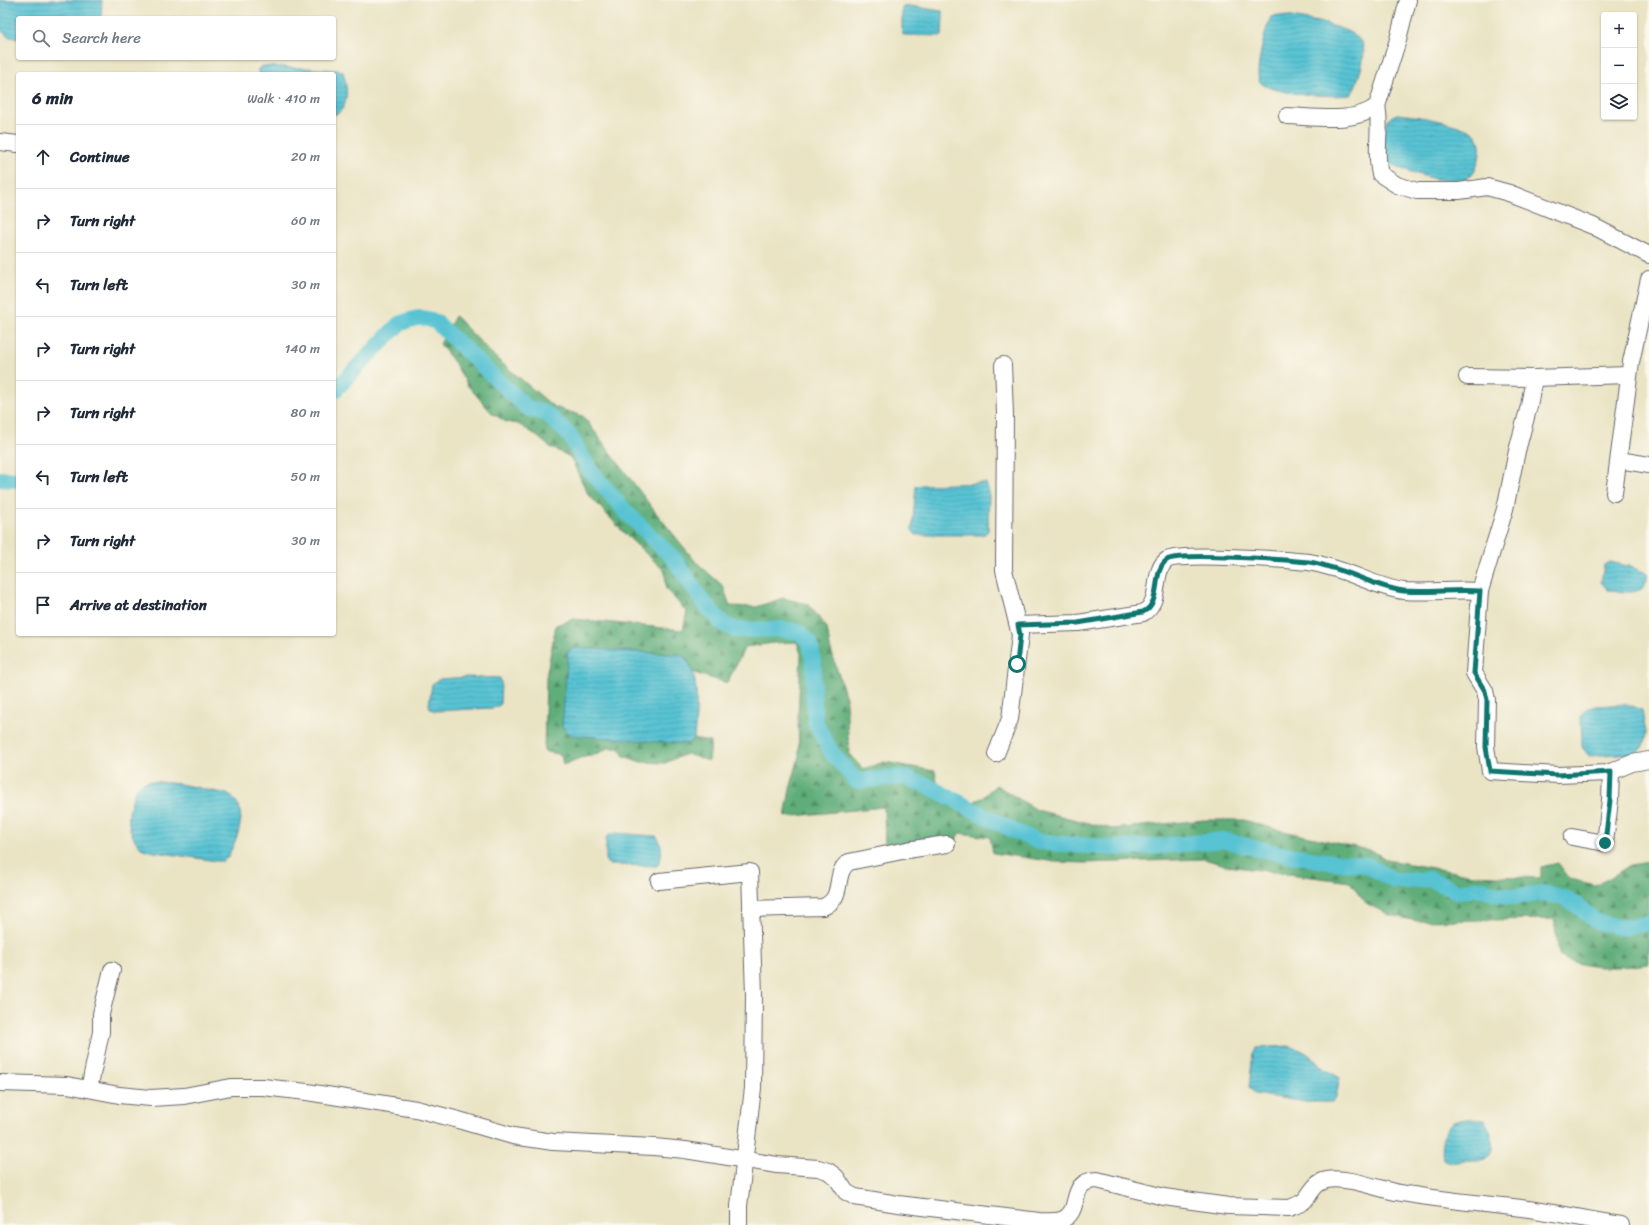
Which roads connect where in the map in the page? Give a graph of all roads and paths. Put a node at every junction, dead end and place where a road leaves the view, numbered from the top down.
1 (1408, 0) edge
2 (1377, 106) junction
3 (1287, 116) dead end
4 (0, 142) edge
5 (16, 144) edge
6 (1649, 255) edge
7 (1649, 279) edge
8 (1003, 365) dead end
9 (1629, 375) junction
10 (1467, 377) dead end
11 (1534, 378) junction
12 (1619, 460) junction
13 (1649, 465) edge
14 (1614, 493) dead end
15 (1480, 591) junction
16 (1018, 625) junction
17 (996, 754) dead end
18 (1649, 760) edge
19 (1611, 772) junction
20 (1572, 837) dead end
21 (947, 844) dead end
22 (659, 881) dead end
23 (751, 909) junction
24 (112, 970) dead end
25 (0, 1083) edge
26 (89, 1089) junction
27 (745, 1161) junction
28 (739, 1225) edge
29 (1621, 1225) edge

1 - 2 street
2 - 3 street
2 - 6 street
4 - 5 street
7 - 9 street
8 - 16 street
9 - 11 street
9 - 12 street
10 - 11 street
11 - 15 street
12 - 13 street
12 - 14 street
15 - 16 street
15 - 19 street
16 - 17 street
18 - 19 street
19 - 20 street
21 - 23 street
22 - 23 street
23 - 27 street
24 - 26 street
25 - 26 street
26 - 27 street
27 - 28 street
27 - 29 street

